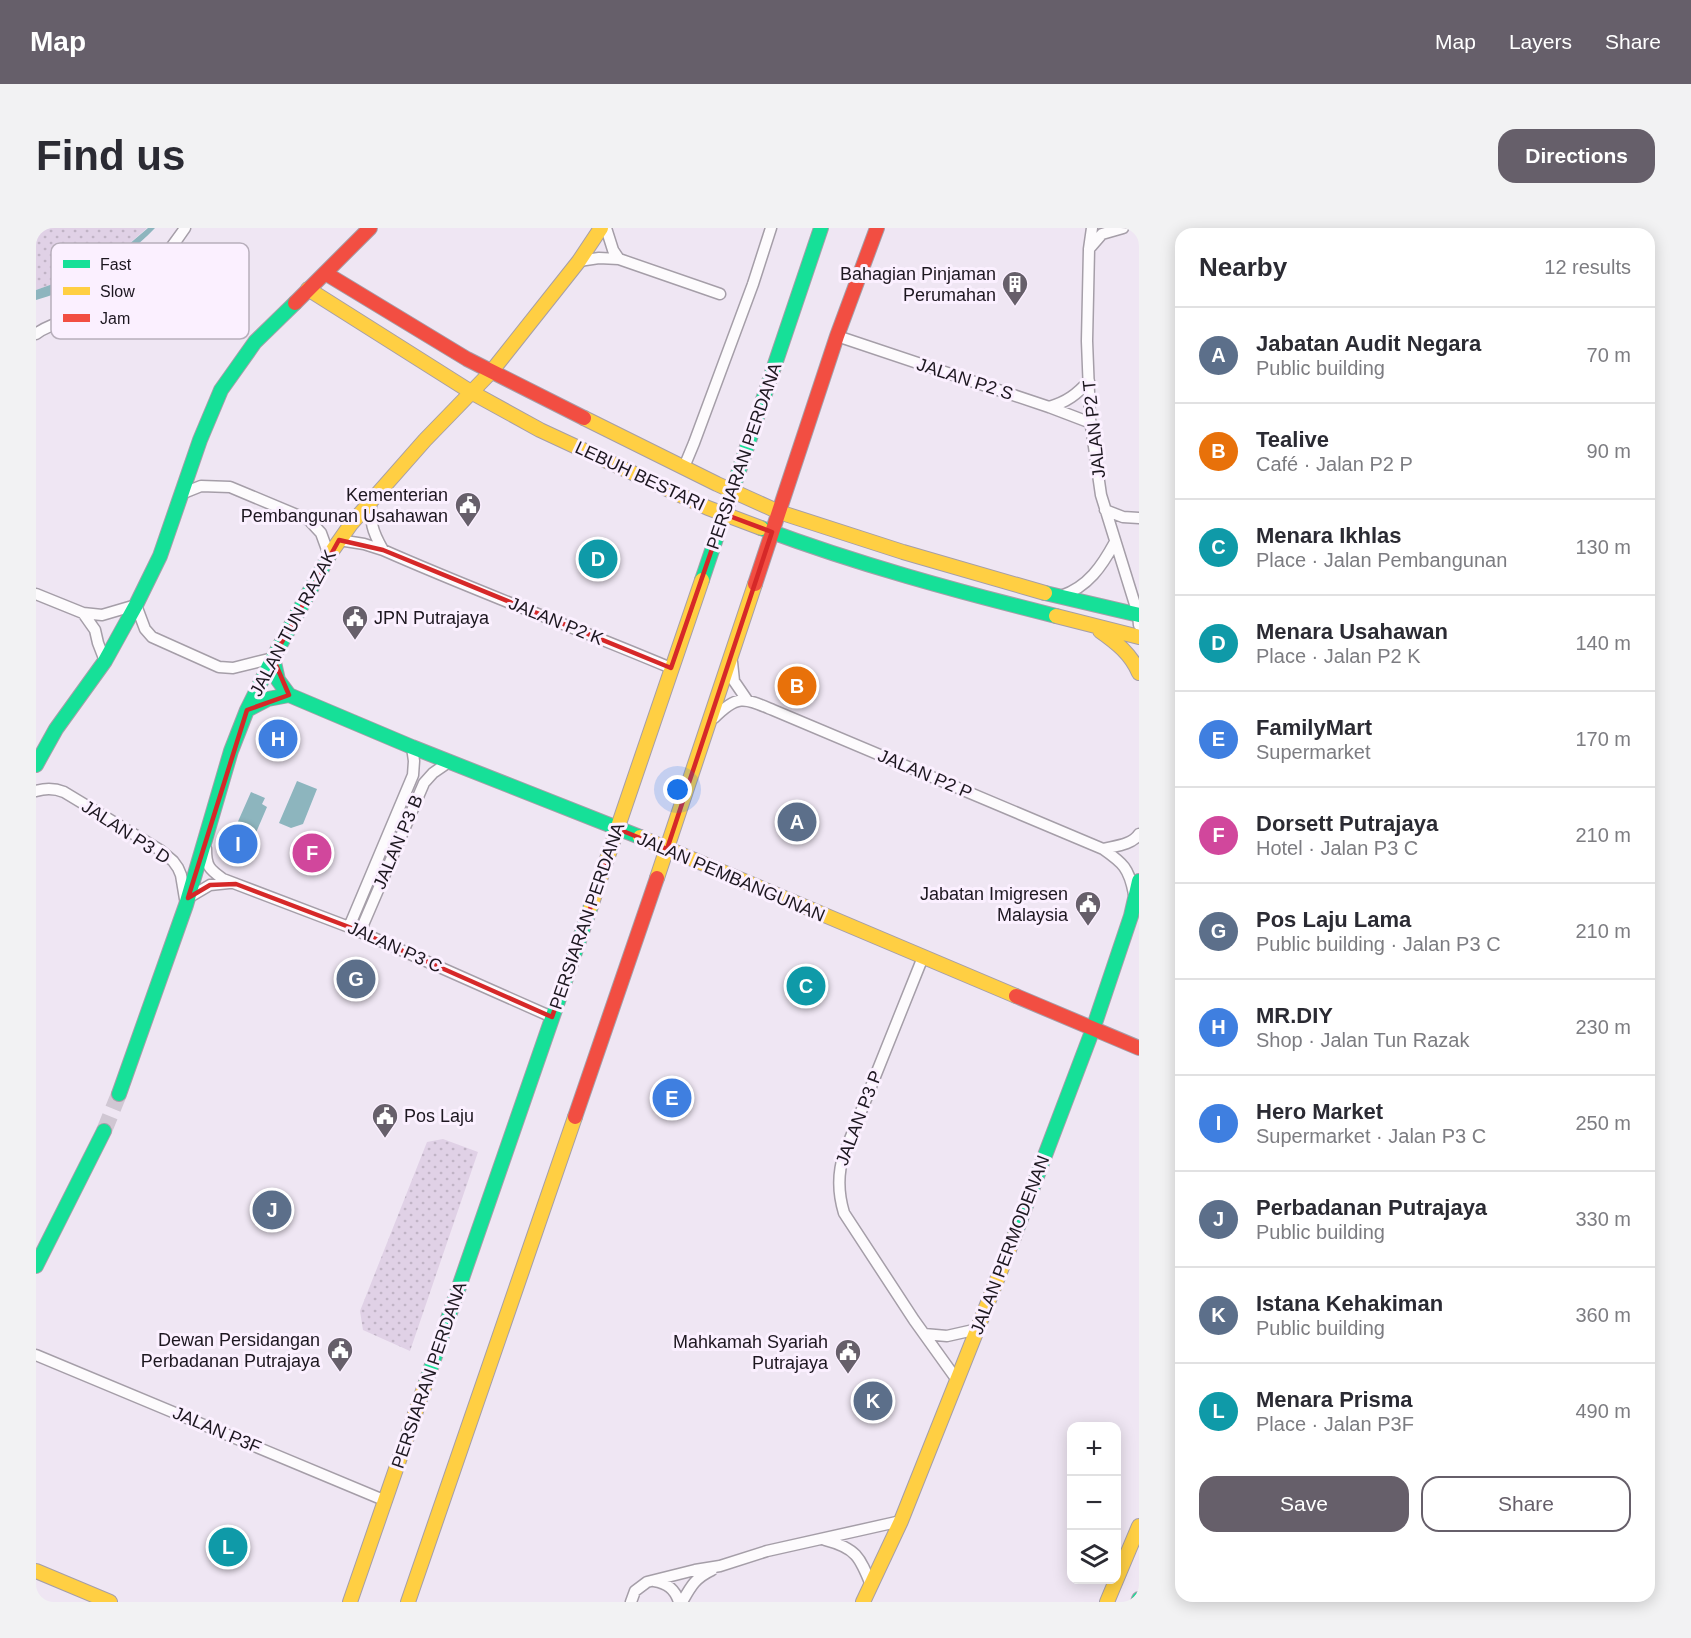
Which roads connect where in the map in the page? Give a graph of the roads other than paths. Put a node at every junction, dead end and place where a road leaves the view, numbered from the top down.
1 (185, 228) edge
2 (370, 228) edge
3 (601, 228) edge
4 (606, 228) edge
5 (771, 228) edge
6 (822, 228) edge
7 (877, 228) edge
8 (1092, 228) edge
9 (1123, 228) edge
10 (175, 243) edge
11 (1089, 249) junction
12 (619, 259) junction
13 (579, 261) junction
14 (325, 273) junction
15 (308, 289) junction
16 (720, 294) dead end
17 (51, 326) edge
18 (36, 334) edge
19 (837, 336) junction
20 (491, 372) junction
21 (1089, 381) junction
22 (471, 392) junction
23 (1049, 407) junction
24 (1091, 423) junction
25 (684, 467) junction
26 (732, 491) junction
27 (181, 494) junction
28 (371, 500) junction
29 (1105, 510) junction
30 (779, 512) junction
31 (724, 514) junction
32 (1139, 518) edge
33 (772, 532) junction
34 (339, 540) junction
35 (1115, 542) junction
36 (383, 550) junction
37 (329, 555) junction
38 (36, 594) edge
39 (1058, 597) junction
40 (136, 605) junction
41 (83, 613) junction
42 (1139, 614) edge
43 (1139, 624) edge
44 (1094, 627) junction
45 (1139, 637) edge
46 (731, 655) junction
47 (273, 658) junction
48 (105, 661) junction
49 (671, 668) junction
50 (1139, 673) edge
51 (289, 695) junction
52 (747, 700) junction
53 (247, 710) junction
54 (708, 724) junction
55 (412, 747) junction
56 (449, 762) junction
57 (36, 765) edge
58 (36, 791) edge
59 (618, 829) junction
60 (1139, 834) edge
61 (206, 837) junction
62 (667, 849) junction
63 (1103, 849) junction
64 (1139, 881) edge
65 (236, 884) junction
66 (1137, 900) edge
67 (187, 901) junction
68 (349, 927) junction
69 (360, 932) junction
70 (923, 957) junction
71 (552, 1017) junction
72 (1094, 1029) junction
73 (1139, 1048) edge
74 (119, 1094) tunnel mouth
75 (104, 1131) tunnel mouth
76 (36, 1266) edge
77 (978, 1329) junction
78 (924, 1334) junction
79 (36, 1355) edge
80 (36, 1360) edge
81 (49, 1360) junction
82 (957, 1380) junction
83 (386, 1501) junction
84 (901, 1521) junction
85 (1139, 1526) edge
86 (822, 1540) junction
87 (720, 1566) junction
88 (36, 1571) edge
89 (654, 1581) junction
90 (872, 1585) junction
91 (110, 1602) edge
92 (350, 1602) edge
93 (408, 1602) edge
94 (631, 1602) edge
95 (680, 1602) edge
96 (863, 1602) edge
97 (1107, 1602) edge

1 - 10 street
2 - 14 street
3 - 13 street, JALAN TUN RAZAK
4 - 12 street
5 - 25 street
6 - 26 street, PERSIARAN PERDANA
7 - 19 street
8 - 11 street, JALAN P2 T
9 - 11 street
11 - 21 street, JALAN P2 T
12 - 13 street
12 - 16 street
13 - 20 street, JALAN TUN RAZAK
14 - 15 street
14 - 20 street, LEBUH BESTARI
15 - 22 street, LEBUH BESTARI
15 - 27 street
17 - 18 street
19 - 23 street, JALAN P2 S
19 - 30 street
20 - 22 street, JALAN TUN RAZAK
20 - 25 street, LEBUH BESTARI
21 - 23 street
21 - 24 street, JALAN P2 T
22 - 28 street, JALAN TUN RAZAK
22 - 31 street, LEBUH BESTARI
23 - 24 street, JALAN P2 S
24 - 29 street, JALAN P2 T
25 - 26 street, LEBUH BESTARI
26 - 30 street, LEBUH BESTARI
26 - 31 street, PERSIARAN PERDANA
27 - 37 street
27 - 40 street
28 - 34 street, JALAN TUN RAZAK
28 - 36 street
29 - 32 street
29 - 35 street, JALAN P2 T
30 - 33 street
30 - 39 street, LEBUH BESTARI
31 - 33 street, LEBUH BESTARI
31 - 49 street, PERSIARAN PERDANA
33 - 44 street, LEBUH BESTARI
33 - 46 street
34 - 36 street, JALAN P2 K
34 - 37 street, JALAN TUN RAZAK
35 - 39 street
35 - 42 street, JALAN P2 T
36 - 49 street, JALAN P2 K
37 - 47 street, JALAN TUN RAZAK
38 - 41 street
39 - 42 street, LEBUH BESTARI
40 - 41 street
40 - 47 street
40 - 48 street
41 - 48 street
42 - 43 street, JALAN P2 T
44 - 45 street, LEBUH BESTARI
44 - 50 street
46 - 52 street
46 - 54 street
47 - 51 street
47 - 53 street, JALAN TUN RAZAK
48 - 57 street
49 - 59 street, PERSIARAN PERDANA
51 - 53 street
51 - 55 street, JALAN PEMBANGUNAN
52 - 54 street
52 - 63 street, JALAN P2 P
53 - 61 street, JALAN TUN RAZAK
54 - 62 street
55 - 56 street, JALAN PEMBANGUNAN
55 - 68 street, JALAN P3 B
56 - 59 street, JALAN PEMBANGUNAN
56 - 69 street, JALAN P3 B
58 - 67 street, JALAN P3 D
59 - 62 street, JALAN PEMBANGUNAN
59 - 71 street, PERSIARAN PERDANA
60 - 63 street
61 - 65 street, JALAN P3 C
61 - 67 street, JALAN TUN RAZAK
62 - 70 street, JALAN PEMBANGUNAN
62 - 93 street
63 - 66 street, JALAN P2 P
64 - 66 street, JALAN PERMODENAN
65 - 67 street, JALAN P3 C
65 - 68 street, JALAN P3 C
66 - 72 street, JALAN PERMODENAN
67 - 74 street, JALAN TUN RAZAK
68 - 69 street, JALAN P3 C
69 - 71 street, JALAN P3 C
70 - 72 street, JALAN PEMBANGUNAN
70 - 78 street, JALAN P3 P
71 - 83 street, PERSIARAN PERDANA
72 - 73 street, JALAN PEMBANGUNAN
72 - 77 street, JALAN PERMODENAN
75 - 76 street
77 - 78 street
77 - 82 street, JALAN PERMODENAN
78 - 82 street, JALAN P3 P
79 - 81 street, JALAN P3F
80 - 81 street, JALAN P3F
81 - 83 street, JALAN P3F
82 - 84 street, JALAN PERMODENAN
83 - 92 street, PERSIARAN PERDANA
84 - 86 street
84 - 90 street, JALAN PERMODENAN
85 - 97 street
86 - 87 street
86 - 90 street
87 - 89 street
87 - 95 street
88 - 91 street
89 - 94 street
89 - 95 street
90 - 96 street, JALAN PERMODENAN

